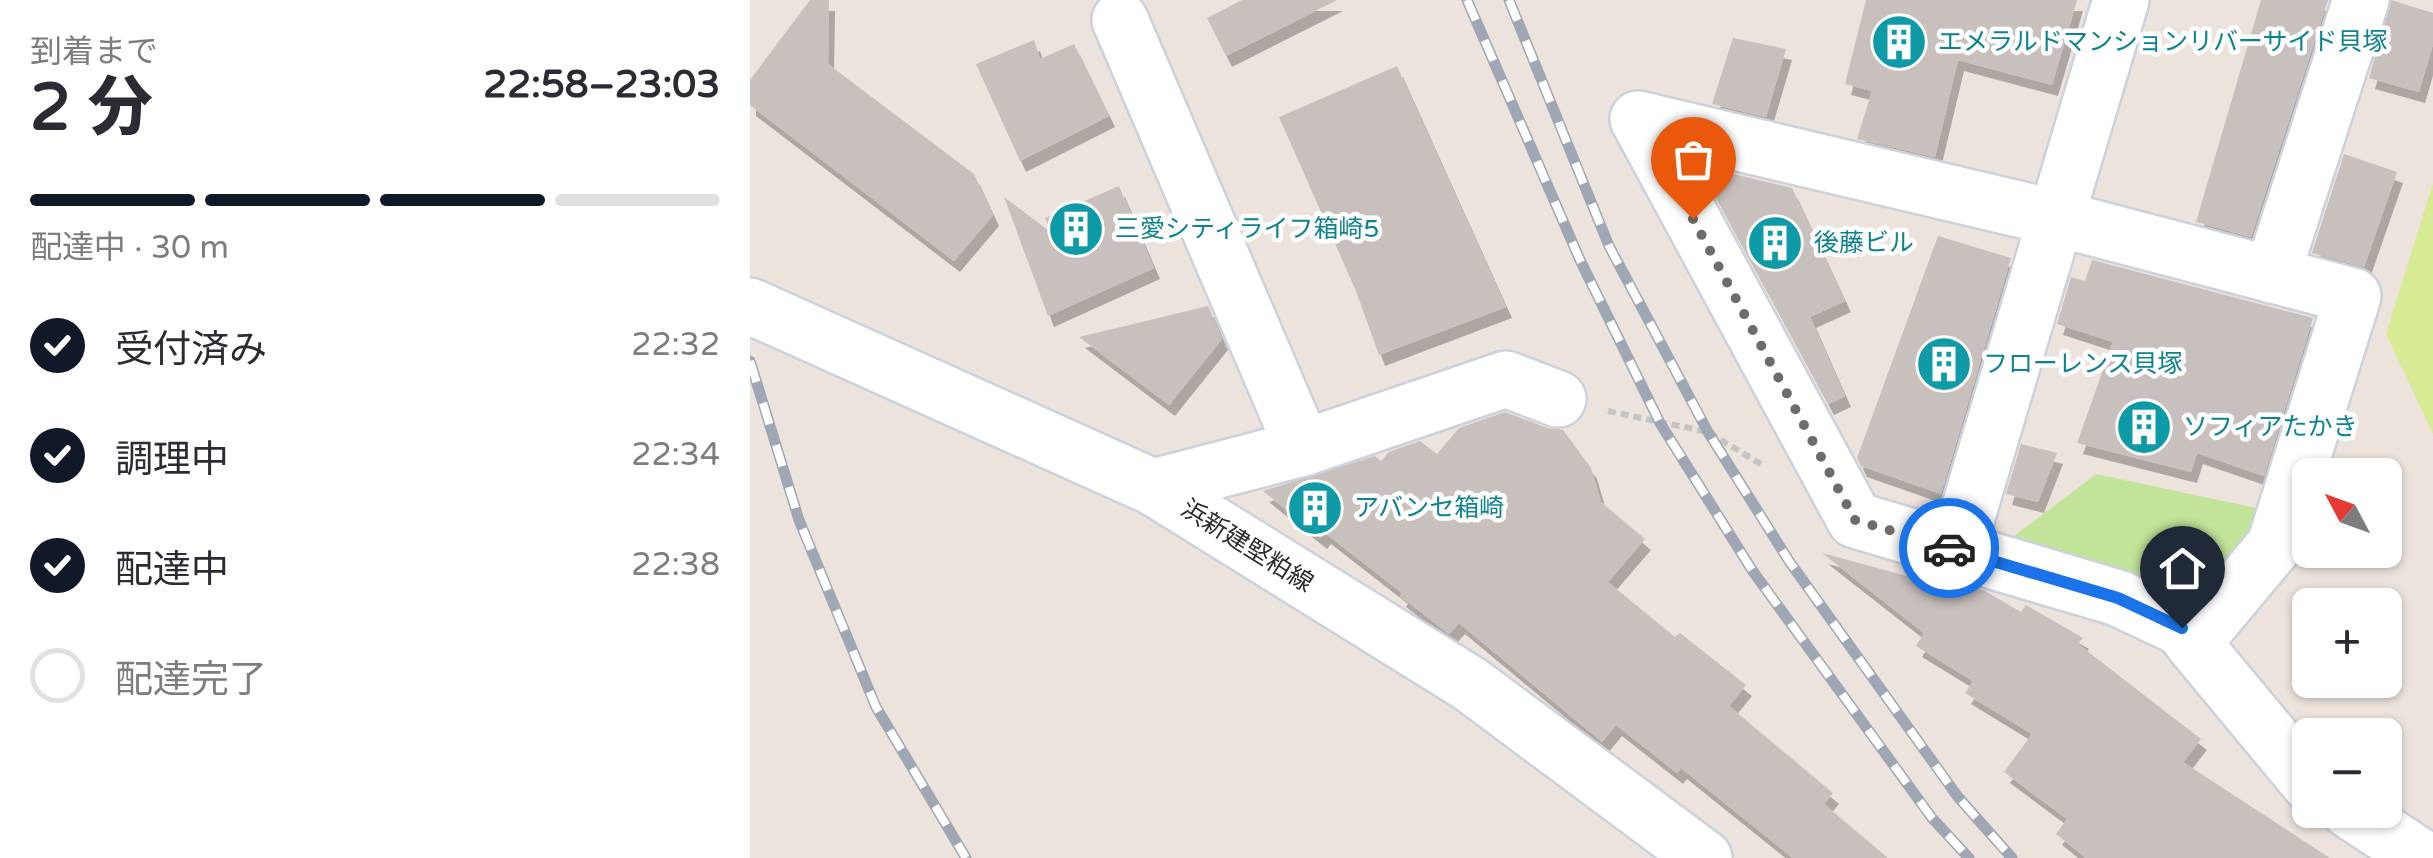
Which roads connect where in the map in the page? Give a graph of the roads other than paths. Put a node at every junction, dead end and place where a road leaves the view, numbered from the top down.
1 (2121, 0) edge
2 (2361, 0) edge
3 (1120, 20) dead end
4 (2056, 218) junction
5 (2272, 275) junction
6 (750, 306) edge
7 (1558, 399) road end
8 (1303, 448) junction
9 (1153, 488) junction
10 (1956, 550) junction
11 (2193, 643) junction
12 (2292, 762) edge
13 (2376, 828) edge
14 (1704, 858) edge
15 (2422, 858) edge

1 - 4 street
2 - 5 street
3 - 8 street
4 - 5 street
4 - 10 street
4 - 10 street
5 - 11 street
6 - 9 street, 浜新建堅粕線
7 - 8 street
8 - 9 street
9 - 14 street, 浜新建堅粕線
10 - 11 street
11 - 12 street
13 - 15 street

